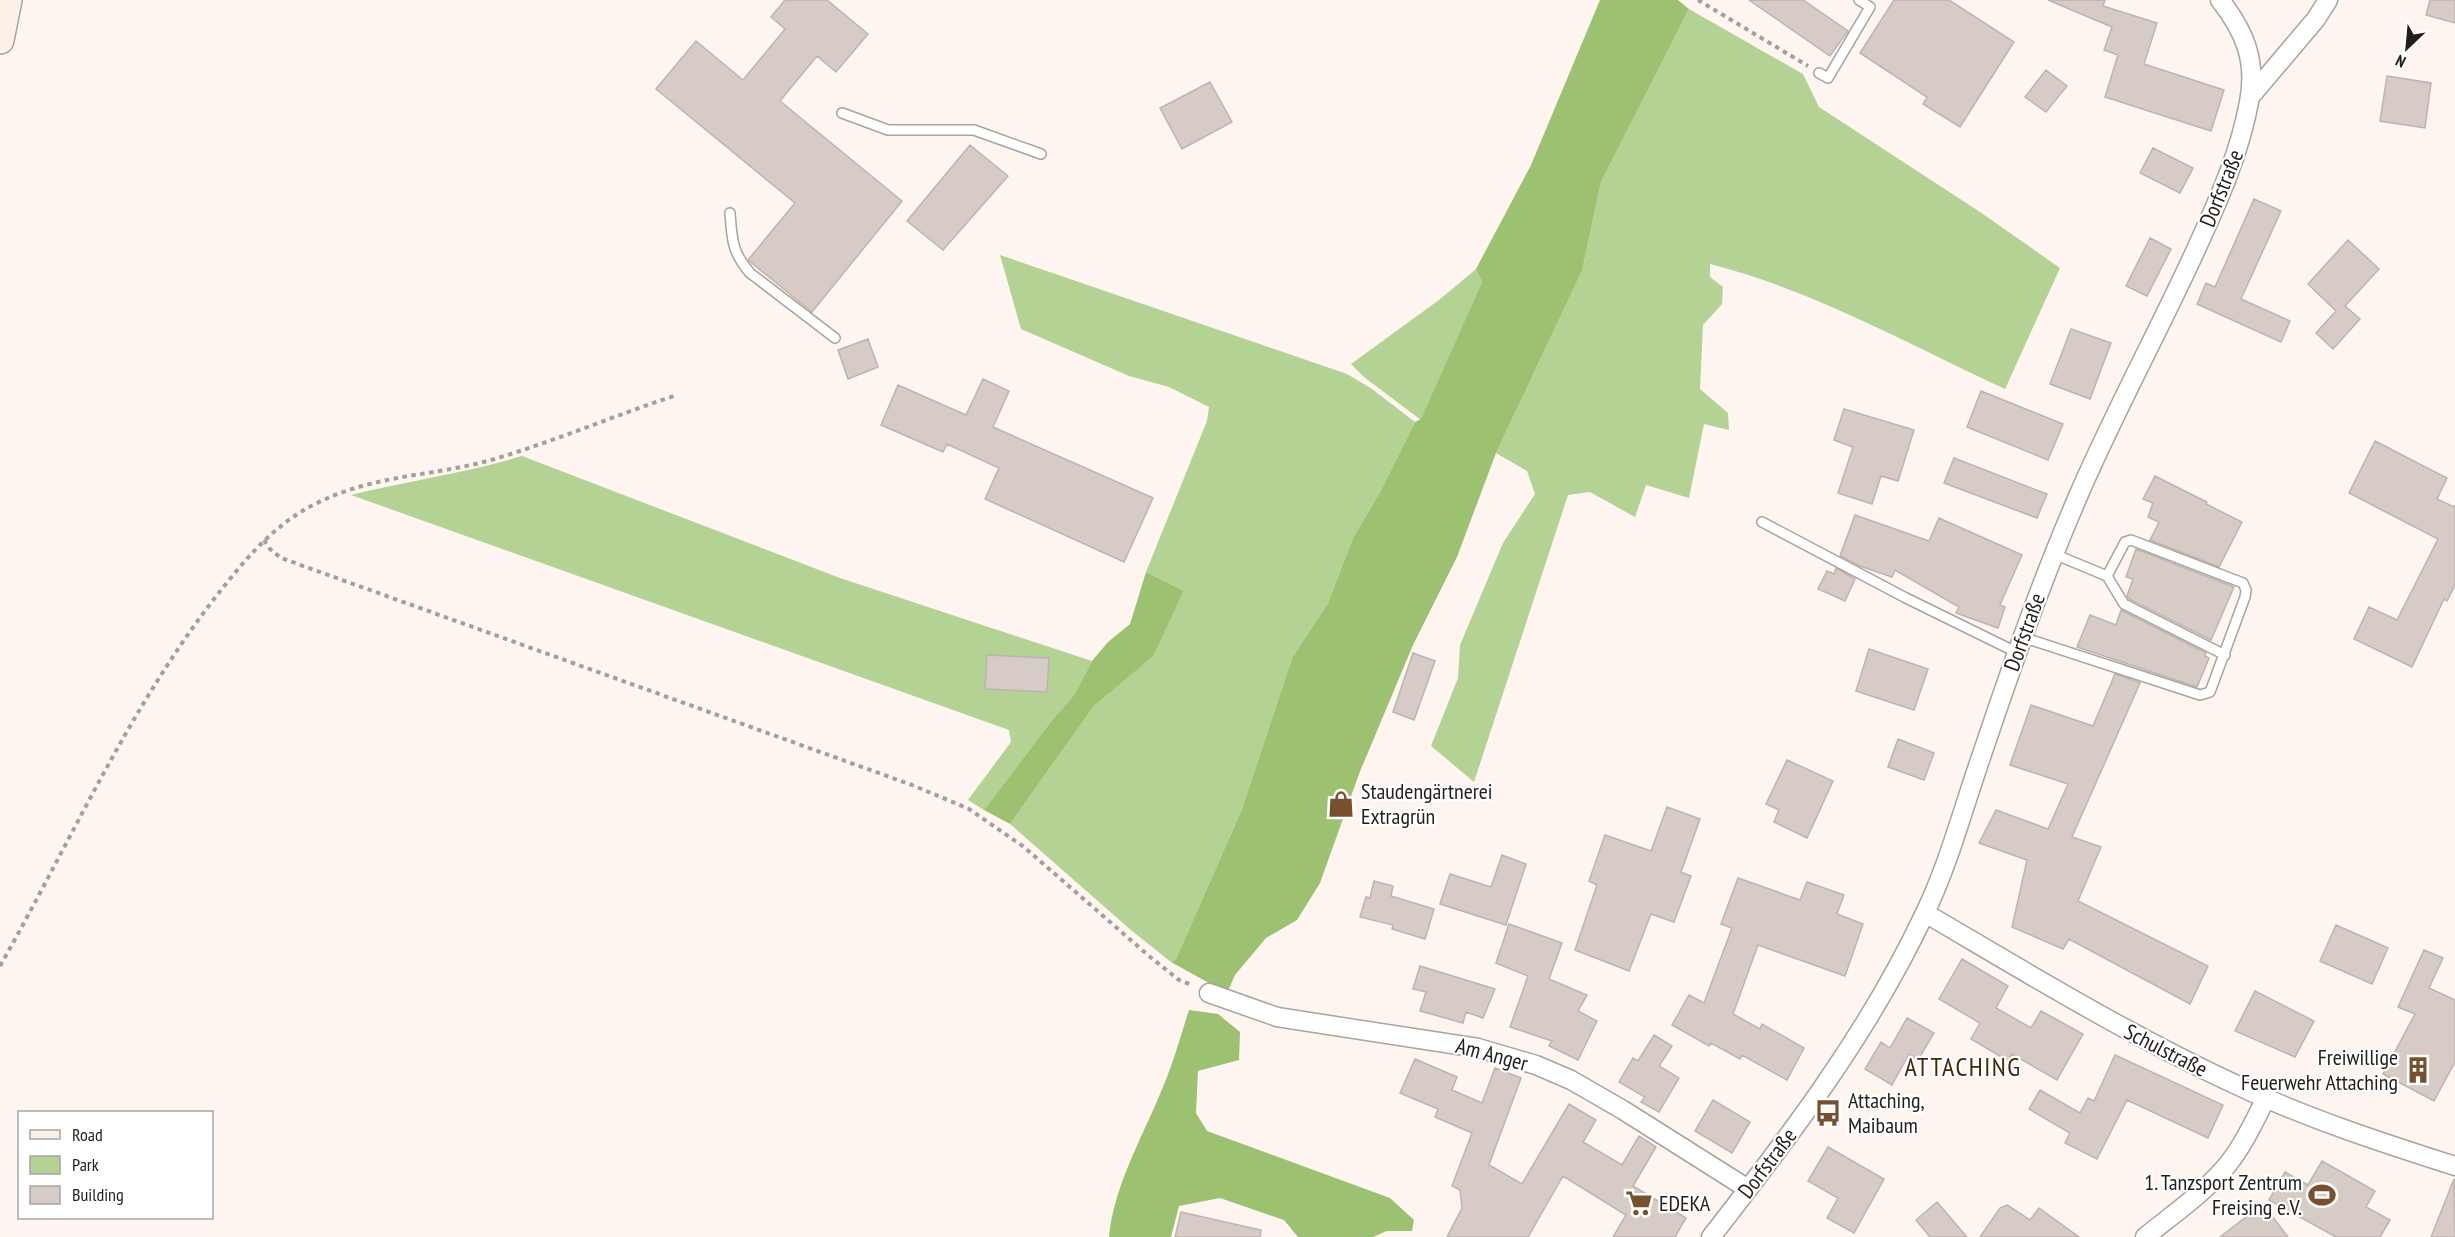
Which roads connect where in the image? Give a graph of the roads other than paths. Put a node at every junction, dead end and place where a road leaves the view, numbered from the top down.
1 (8, 0) edge
2 (1859, 0) edge
3 (2220, 0) edge
4 (2328, 0) edge
5 (0, 40) edge
6 (1819, 73) road end
7 (2250, 97) junction
8 (842, 113) dead end
9 (1041, 153) dead end
10 (730, 213) dead end
11 (835, 338) dead end
12 (1762, 522) dead end
13 (2054, 554) junction
14 (2107, 576) junction
15 (2019, 645) junction
16 (2225, 655) junction
17 (1925, 914) junction
18 (1209, 993) road end
19 (2266, 1098) junction
20 (2455, 1166) edge
21 (1748, 1189) junction
22 (1711, 1237) edge
23 (2145, 1237) edge

1 - 5 main road
2 - 6 lane
3 - 7 street, Dorfstraße
4 - 7 street
7 - 13 street, Dorfstraße
8 - 9 lane
10 - 11 lane
12 - 15 lane
13 - 14 lane
13 - 15 street, Dorfstraße
14 - 16 lane
14 - 16 lane
15 - 16 lane
15 - 17 street, Dorfstraße
17 - 19 street, Schulstraße
17 - 21 street, Dorfstraße
18 - 21 street, Am Anger
19 - 20 street, Schulstraße
19 - 23 street
21 - 22 street, Dorfstraße

